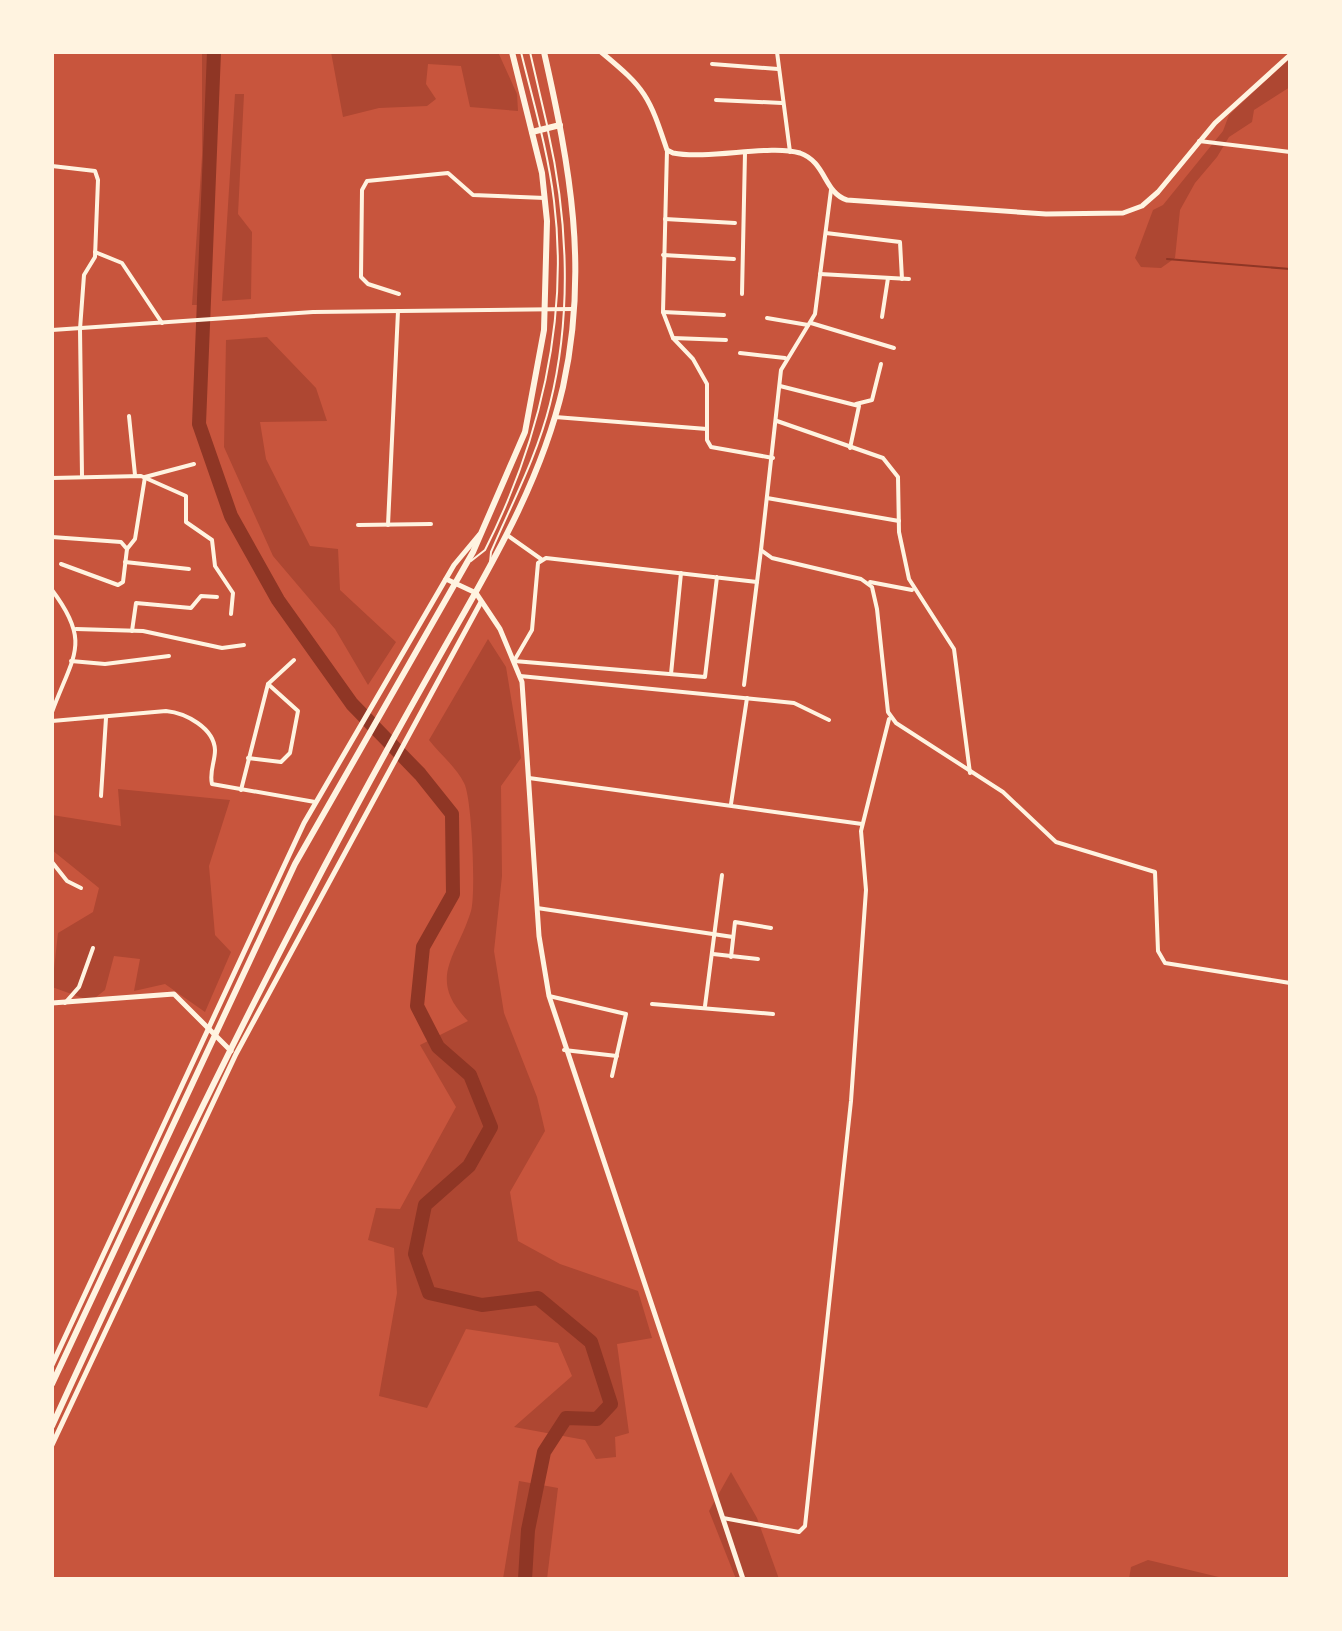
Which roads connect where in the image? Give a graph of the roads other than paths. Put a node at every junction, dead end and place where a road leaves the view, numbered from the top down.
1 (512, 52) edge
2 (521, 52) edge
3 (530, 52) edge
4 (544, 52) edge
5 (601, 52) edge
6 (777, 52) edge
7 (1290, 55) edge
8 (712, 64) dead end
9 (778, 69) junction
10 (716, 100) dead end
11 (782, 103) junction
12 (560, 125) junction
13 (544, 128) junction
14 (532, 132) junction
15 (1199, 141) junction
16 (667, 150) junction
17 (790, 152) junction
18 (1290, 152) edge
19 (745, 153) junction
20 (52, 166) edge
21 (831, 189) junction
22 (545, 198) junction
23 (665, 219) junction
24 (735, 223) dead end
25 (826, 233) junction
26 (95, 252) junction
27 (663, 255) junction
28 (734, 259) dead end
29 (820, 274) junction
30 (888, 278) junction
31 (902, 279) junction
32 (909, 279) dead end
33 (399, 294) dead end
34 (742, 294) dead end
35 (546, 307) junction
36 (555, 308) junction
37 (562, 308) junction
38 (575, 309) junction
39 (398, 311) junction
40 (663, 312) junction
41 (724, 315) dead end
42 (882, 317) dead end
43 (767, 318) dead end
44 (162, 323) junction
45 (810, 324) junction
46 (80, 329) junction
47 (52, 330) edge
48 (673, 338) junction
49 (726, 340) dead end
50 (894, 348) dead end
51 (740, 353) dead end
52 (786, 358) junction
53 (881, 364) dead end
54 (780, 386) junction
55 (856, 404) junction
56 (129, 416) dead end
57 (555, 417) junction
58 (777, 421) junction
59 (707, 429) junction
60 (850, 448) junction
61 (773, 458) junction
62 (194, 464) dead end
63 (135, 475) junction
64 (82, 476) junction
65 (145, 477) junction
66 (52, 478) edge
67 (767, 498) junction
68 (899, 521) junction
69 (488, 523) junction
70 (431, 524) dead end
71 (358, 525) dead end
72 (388, 525) junction
73 (507, 535) junction
74 (52, 537) edge
75 (127, 549) junction
76 (761, 550) junction
77 (541, 559) junction
78 (125, 562) junction
79 (466, 563) junction
80 (61, 564) dead end
81 (490, 567) junction
82 (189, 569) dead end
83 (681, 573) junction
84 (717, 577) junction
85 (446, 579) junction
86 (757, 582) junction
87 (867, 582) junction
88 (455, 583) junction
89 (52, 590) edge
90 (914, 590) junction
91 (476, 593) junction
92 (217, 597) dead end
93 (481, 602) junction
94 (231, 614) dead end
95 (76, 629) junction
96 (132, 631) junction
97 (244, 645) dead end
98 (169, 656) dead end
99 (294, 660) dead end
100 (71, 661) junction
101 (514, 661) junction
102 (671, 675) junction
103 (520, 676) junction
104 (268, 684) junction
105 (744, 685) dead end
106 (55, 697) edge
107 (747, 698) junction
108 (52, 712) edge
109 (106, 718) junction
110 (891, 718) junction
111 (829, 720) dead end
112 (52, 721) edge
113 (248, 758) junction
114 (970, 773) junction
115 (529, 778) junction
116 (241, 790) junction
117 (101, 796) dead end
118 (315, 802) junction
119 (731, 804) junction
120 (862, 824) junction
121 (52, 862) edge
122 (722, 875) dead end
123 (81, 888) dead end
124 (537, 908) junction
125 (771, 928) dead end
126 (714, 934) junction
127 (733, 937) junction
128 (93, 948) dead end
129 (712, 954) junction
130 (731, 957) junction
131 (758, 959) dead end
132 (1290, 983) edge
133 (549, 996) junction
134 (52, 1003) edge
135 (64, 1004) junction
136 (652, 1004) dead end
137 (705, 1006) junction
138 (773, 1014) dead end
139 (210, 1032) junction
140 (228, 1049) junction
141 (564, 1050) junction
142 (236, 1054) junction
143 (617, 1056) junction
144 (612, 1076) dead end
145 (52, 1365) edge
146 (52, 1384) edge
147 (52, 1426) edge
148 (52, 1445) edge
149 (723, 1518) junction
150 (743, 1579) edge

1 - 14 highway
2 - 13 lane
3 - 13 lane
4 - 12 highway
5 - 16 street
6 - 9 street
7 - 15 street
8 - 9 street
9 - 11 street
10 - 11 street
11 - 17 street
12 - 13 highway
12 - 38 highway
13 - 14 highway
13 - 36 lane
13 - 37 lane
14 - 22 highway
15 - 18 street
15 - 21 street
16 - 19 street
16 - 23 street
17 - 19 street
17 - 21 street
19 - 34 street
20 - 26 street
21 - 25 street
22 - 33 street
22 - 35 highway
23 - 24 street
23 - 27 street
25 - 29 street
25 - 31 street
26 - 44 street
26 - 46 street
27 - 28 street
27 - 40 street
29 - 30 street
29 - 45 street
30 - 31 street
30 - 42 street
31 - 32 street
35 - 36 street
35 - 39 street
35 - 69 highway
36 - 37 street
36 - 79 lane
37 - 38 street
37 - 81 lane
38 - 57 highway
39 - 44 street
39 - 72 street
40 - 41 street
40 - 48 street
43 - 45 street
44 - 46 street
45 - 50 street
45 - 52 street
46 - 47 street
46 - 64 street
48 - 49 street
48 - 59 street
51 - 52 street
52 - 54 street
53 - 55 street
54 - 55 street
54 - 58 street
55 - 60 street
56 - 63 street
57 - 59 street
57 - 73 highway
58 - 60 street
58 - 61 street
59 - 61 street
60 - 68 street
61 - 67 street
62 - 65 street
63 - 64 street
63 - 65 street
64 - 66 street
65 - 75 street
65 - 94 street
67 - 68 street
67 - 76 street
68 - 90 street
69 - 79 highway
69 - 85 street
70 - 72 street
71 - 72 street
73 - 77 street
73 - 81 highway
74 - 75 street
75 - 78 street
76 - 86 street
76 - 87 street
77 - 83 street
77 - 101 street
78 - 80 street
78 - 82 street
79 - 88 highway
81 - 91 highway
83 - 84 street
83 - 102 street
84 - 86 street
84 - 102 street
85 - 88 street
85 - 118 street
86 - 105 street
87 - 90 street
87 - 110 street
88 - 91 street
88 - 139 highway
89 - 95 street
90 - 114 street
91 - 93 street
91 - 140 highway
92 - 96 street
93 - 101 street
93 - 142 street
95 - 96 street
95 - 100 street
96 - 97 street
98 - 100 street
99 - 104 street
100 - 106 street
101 - 102 street
101 - 103 street
103 - 107 street
103 - 115 street
104 - 113 street
104 - 113 street
106 - 108 street
107 - 111 street
107 - 119 street
109 - 112 street
109 - 116 street
109 - 117 street
110 - 114 street
110 - 120 street
113 - 116 street
114 - 132 street
115 - 119 street
115 - 124 street
116 - 118 street
118 - 139 street
119 - 120 street
120 - 149 street
121 - 123 street
122 - 126 street
124 - 126 street
124 - 133 street
125 - 127 street
126 - 127 street
126 - 129 street
127 - 130 street
128 - 135 street
129 - 130 street
129 - 137 street
130 - 131 street
133 - 141 street
133 - 143 street
134 - 135 street
135 - 139 street
136 - 137 street
137 - 138 street
139 - 140 street
139 - 145 street
139 - 146 highway
140 - 142 street
140 - 147 highway
141 - 143 street
141 - 149 street
142 - 148 street
143 - 144 street
149 - 150 street

